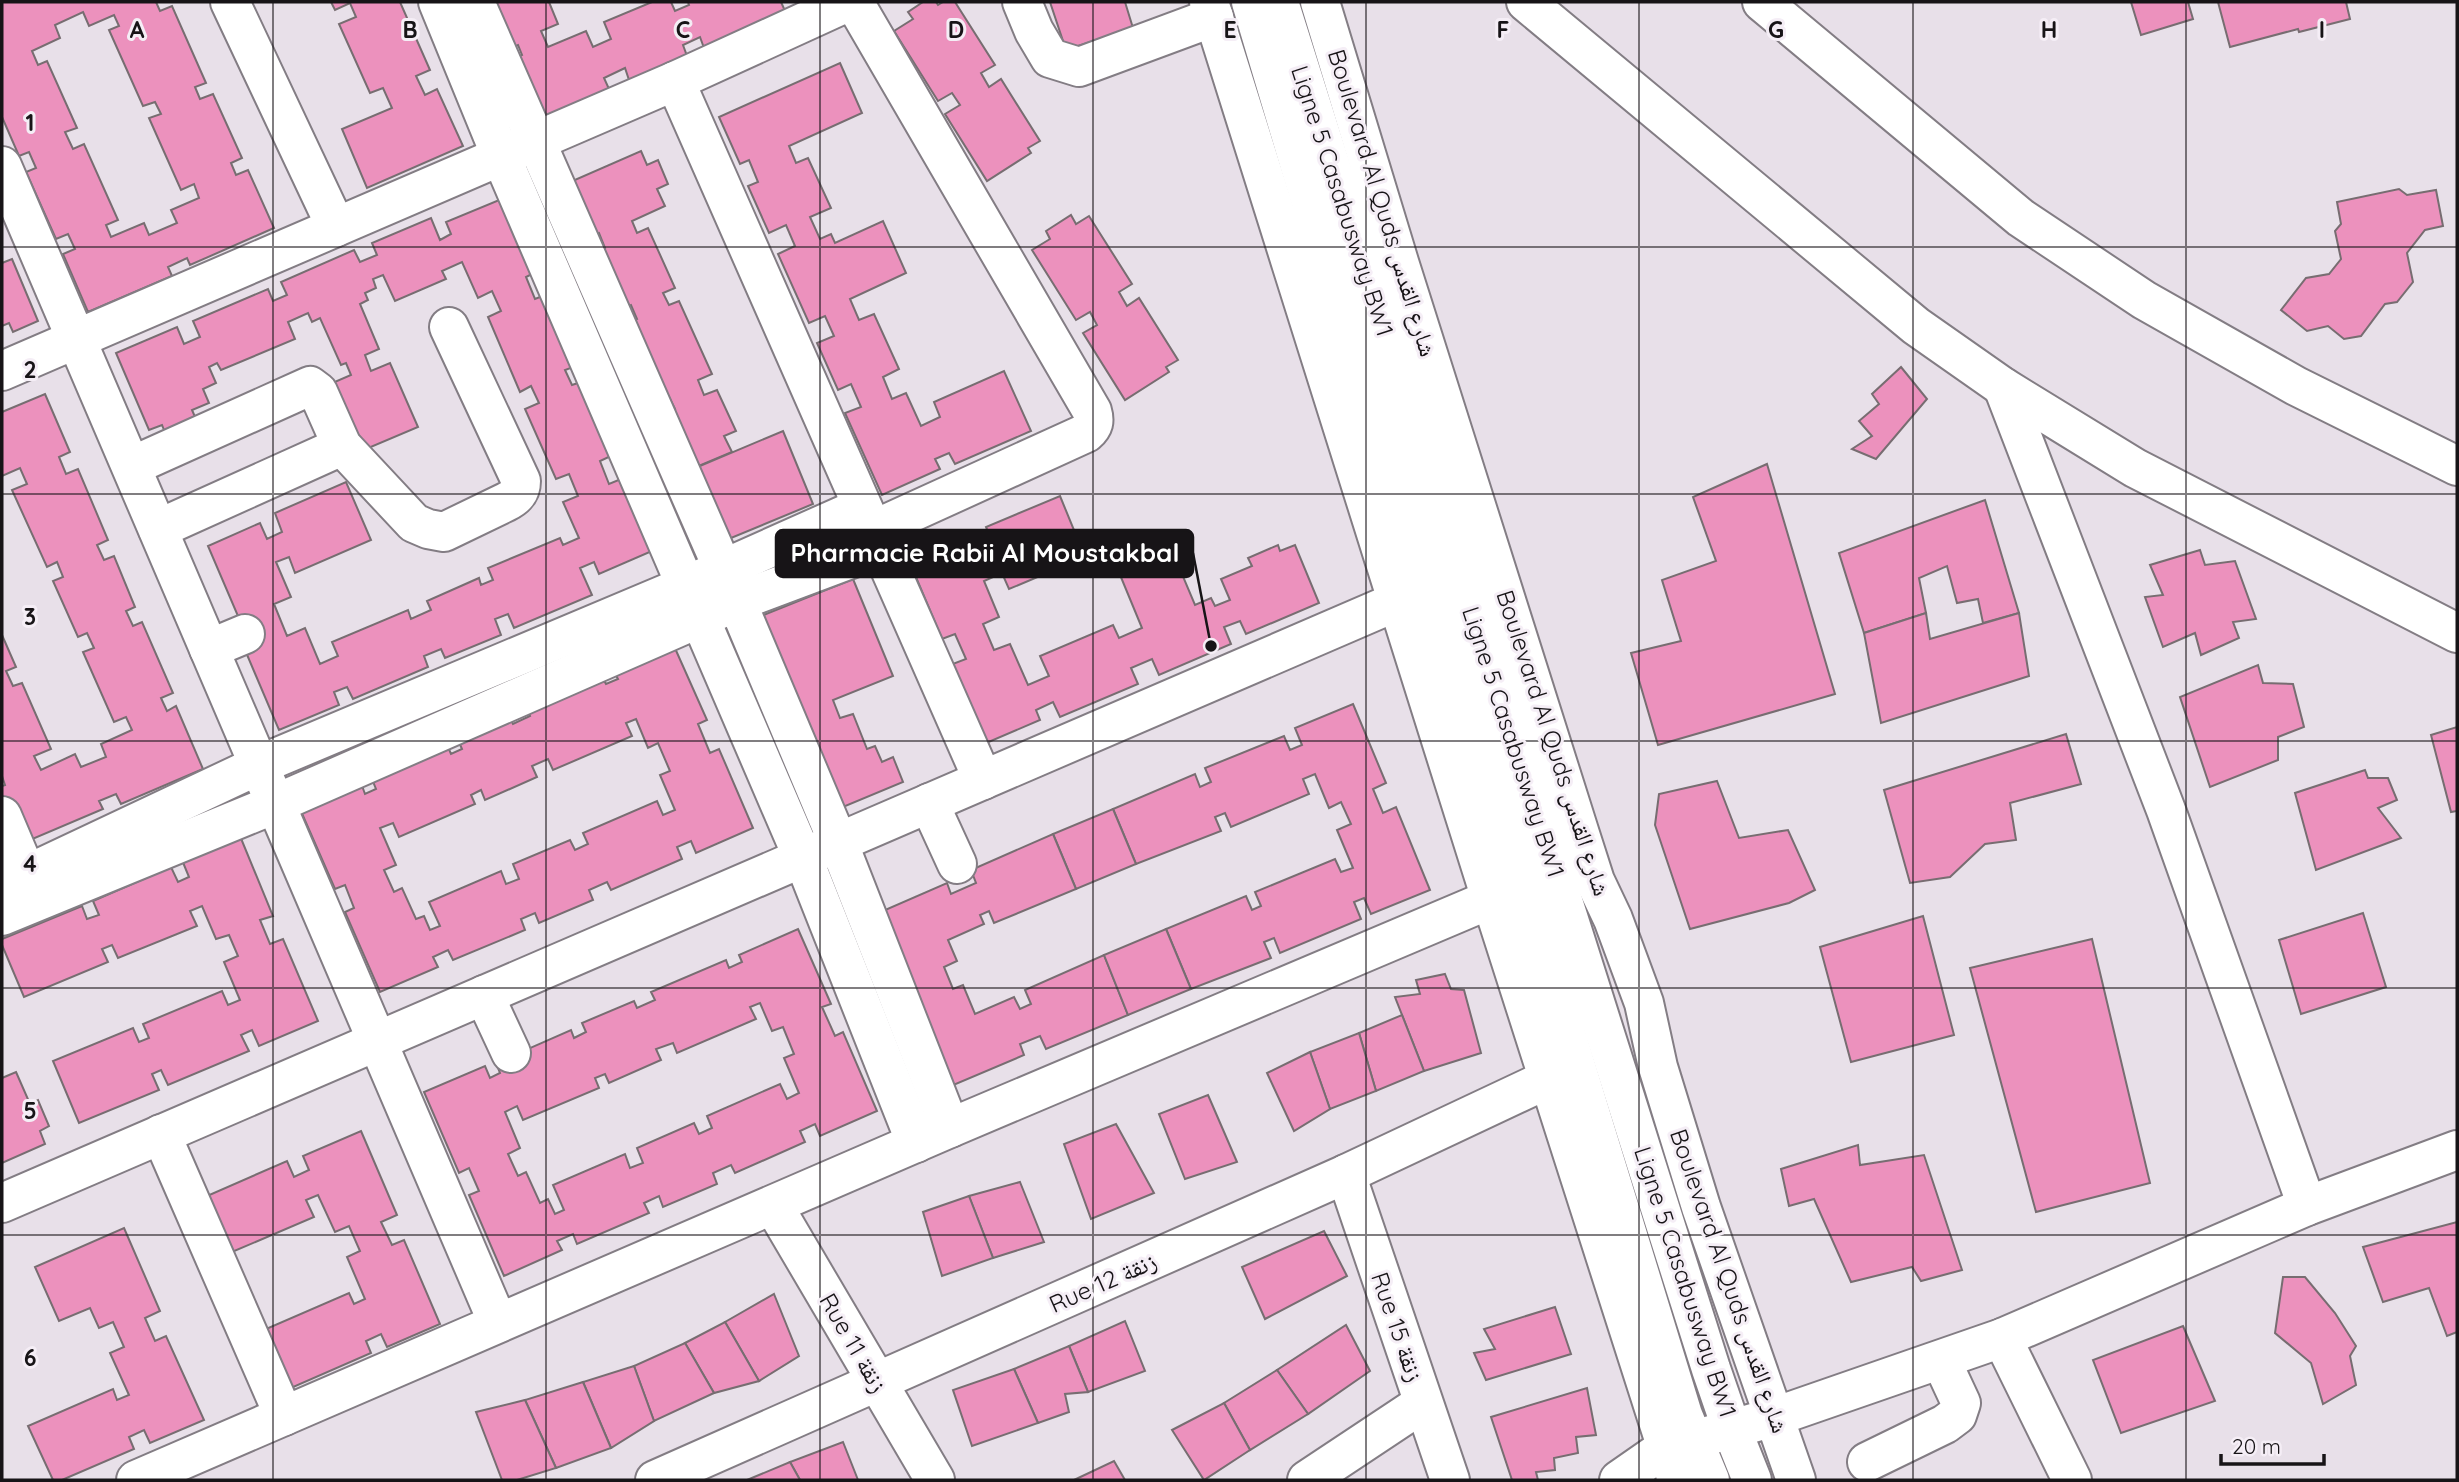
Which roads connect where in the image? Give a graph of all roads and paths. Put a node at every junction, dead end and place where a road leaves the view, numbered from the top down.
1 (230, 2) edge
2 (438, 2) edge
3 (475, 2) edge
4 (848, 2) edge
5 (854, 2) edge
6 (1022, 2) edge
7 (1251, 2) edge
8 (1279, 2) edge
9 (1320, 2) edge
10 (1526, 2) edge
11 (1762, 2) edge
12 (1212, 9) edge
13 (675, 81) junction
14 (518, 149) junction
15 (2, 166) edge
16 (336, 227) junction
17 (449, 327) dead end
18 (76, 340) junction
19 (2, 370) edge
20 (2003, 387) junction
21 (342, 446) junction
22 (132, 466) junction
23 (2457, 466) edge
24 (158, 529) junction
25 (872, 529) junction
26 (730, 586) junction
27 (694, 601) junction
28 (1398, 601) junction
29 (2457, 633) edge
30 (245, 634) dead end
31 (209, 649) junction
32 (259, 765) junction
33 (983, 780) junction
34 (929, 803) junction
35 (275, 804) junction
36 (2, 816) edge
37 (838, 842) junction
38 (803, 858) junction
39 (957, 864) dead end
40 (14, 881) edge
41 (1491, 899) junction
42 (2, 916) edge
43 (484, 995) junction
44 (377, 1041) junction
45 (511, 1053) dead end
46 (1548, 1079) junction
47 (950, 1128) junction
48 (161, 1134) junction
49 (916, 1143) junction
50 (2457, 1150) edge
51 (1346, 1174) junction
52 (2, 1203) edge
53 (773, 1205) junction
54 (2306, 1206) junction
55 (498, 1323) junction
56 (2002, 1338) junction
57 (1941, 1360) junction
58 (877, 1384) junction
59 (1423, 1403) junction
60 (284, 1416) junction
61 (1774, 1417) junction
62 (1732, 1430) junction
63 (1679, 1456) edge
64 (1867, 1462) dead end
65 (136, 1480) edge
66 (655, 1480) edge
67 (935, 1480) edge
68 (1307, 1480) edge
69 (1450, 1480) edge
70 (1619, 1480) edge
71 (1710, 1480) edge
72 (1752, 1480) edge
73 (1796, 1480) edge
74 (2072, 1480) edge

1 - 16 street
2 - 14 street
3 - 14 street
4 - 13 street
5 - 25 street
6 - 12 street
7 - 63 street, Ligne 5 Casabusway BW1
8 - 62 street, Ligne 5 Casabusway BW1
9 - 61 street, Boulevard Al Quds شارع القدس
10 - 20 street
11 - 23 street
12 - 28 street
13 - 14 street
13 - 25 street
14 - 16 street
14 - 26 street
14 - 27 street
15 - 18 street
16 - 18 street
17 - 21 street
18 - 19 street
18 - 22 street
20 - 29 street
20 - 54 street
21 - 22 street
21 - 24 street
22 - 24 street
24 - 31 street
25 - 26 street
25 - 33 street
26 - 27 street
26 - 37 street
27 - 32 street
27 - 35 street
27 - 38 street
28 - 33 street
28 - 41 street
30 - 31 street
31 - 32 street
32 - 35 street
32 - 40 street
33 - 34 street
34 - 37 street
34 - 39 street
35 - 42 street
35 - 44 street
36 - 40 street
37 - 38 street
37 - 47 street
38 - 43 street
38 - 49 street
41 - 46 street
41 - 47 street
43 - 44 street
43 - 45 street
44 - 48 street
44 - 55 street
46 - 51 street, Rue 12 زنقة
46 - 63 street
47 - 49 street
48 - 52 street
48 - 60 street
49 - 53 street
50 - 54 street
51 - 58 street, Rue 12 زنقة
51 - 59 street, Rue 15 زنقة
53 - 55 street
53 - 58 street, Rue 11 زنقة
54 - 56 street
55 - 60 street
56 - 57 street
56 - 74 street
57 - 61 street
57 - 64 street
58 - 66 street, Rue 12 زنقة
58 - 67 street, Rue 11 زنقة
59 - 68 street
59 - 69 street, Rue 15 زنقة
60 - 65 street
61 - 62 street
61 - 73 street, Boulevard Al Quds شارع القدس
62 - 63 street
62 - 72 street, Ligne 5 Casabusway BW1
63 - 70 street
63 - 71 street, Ligne 5 Casabusway BW1

